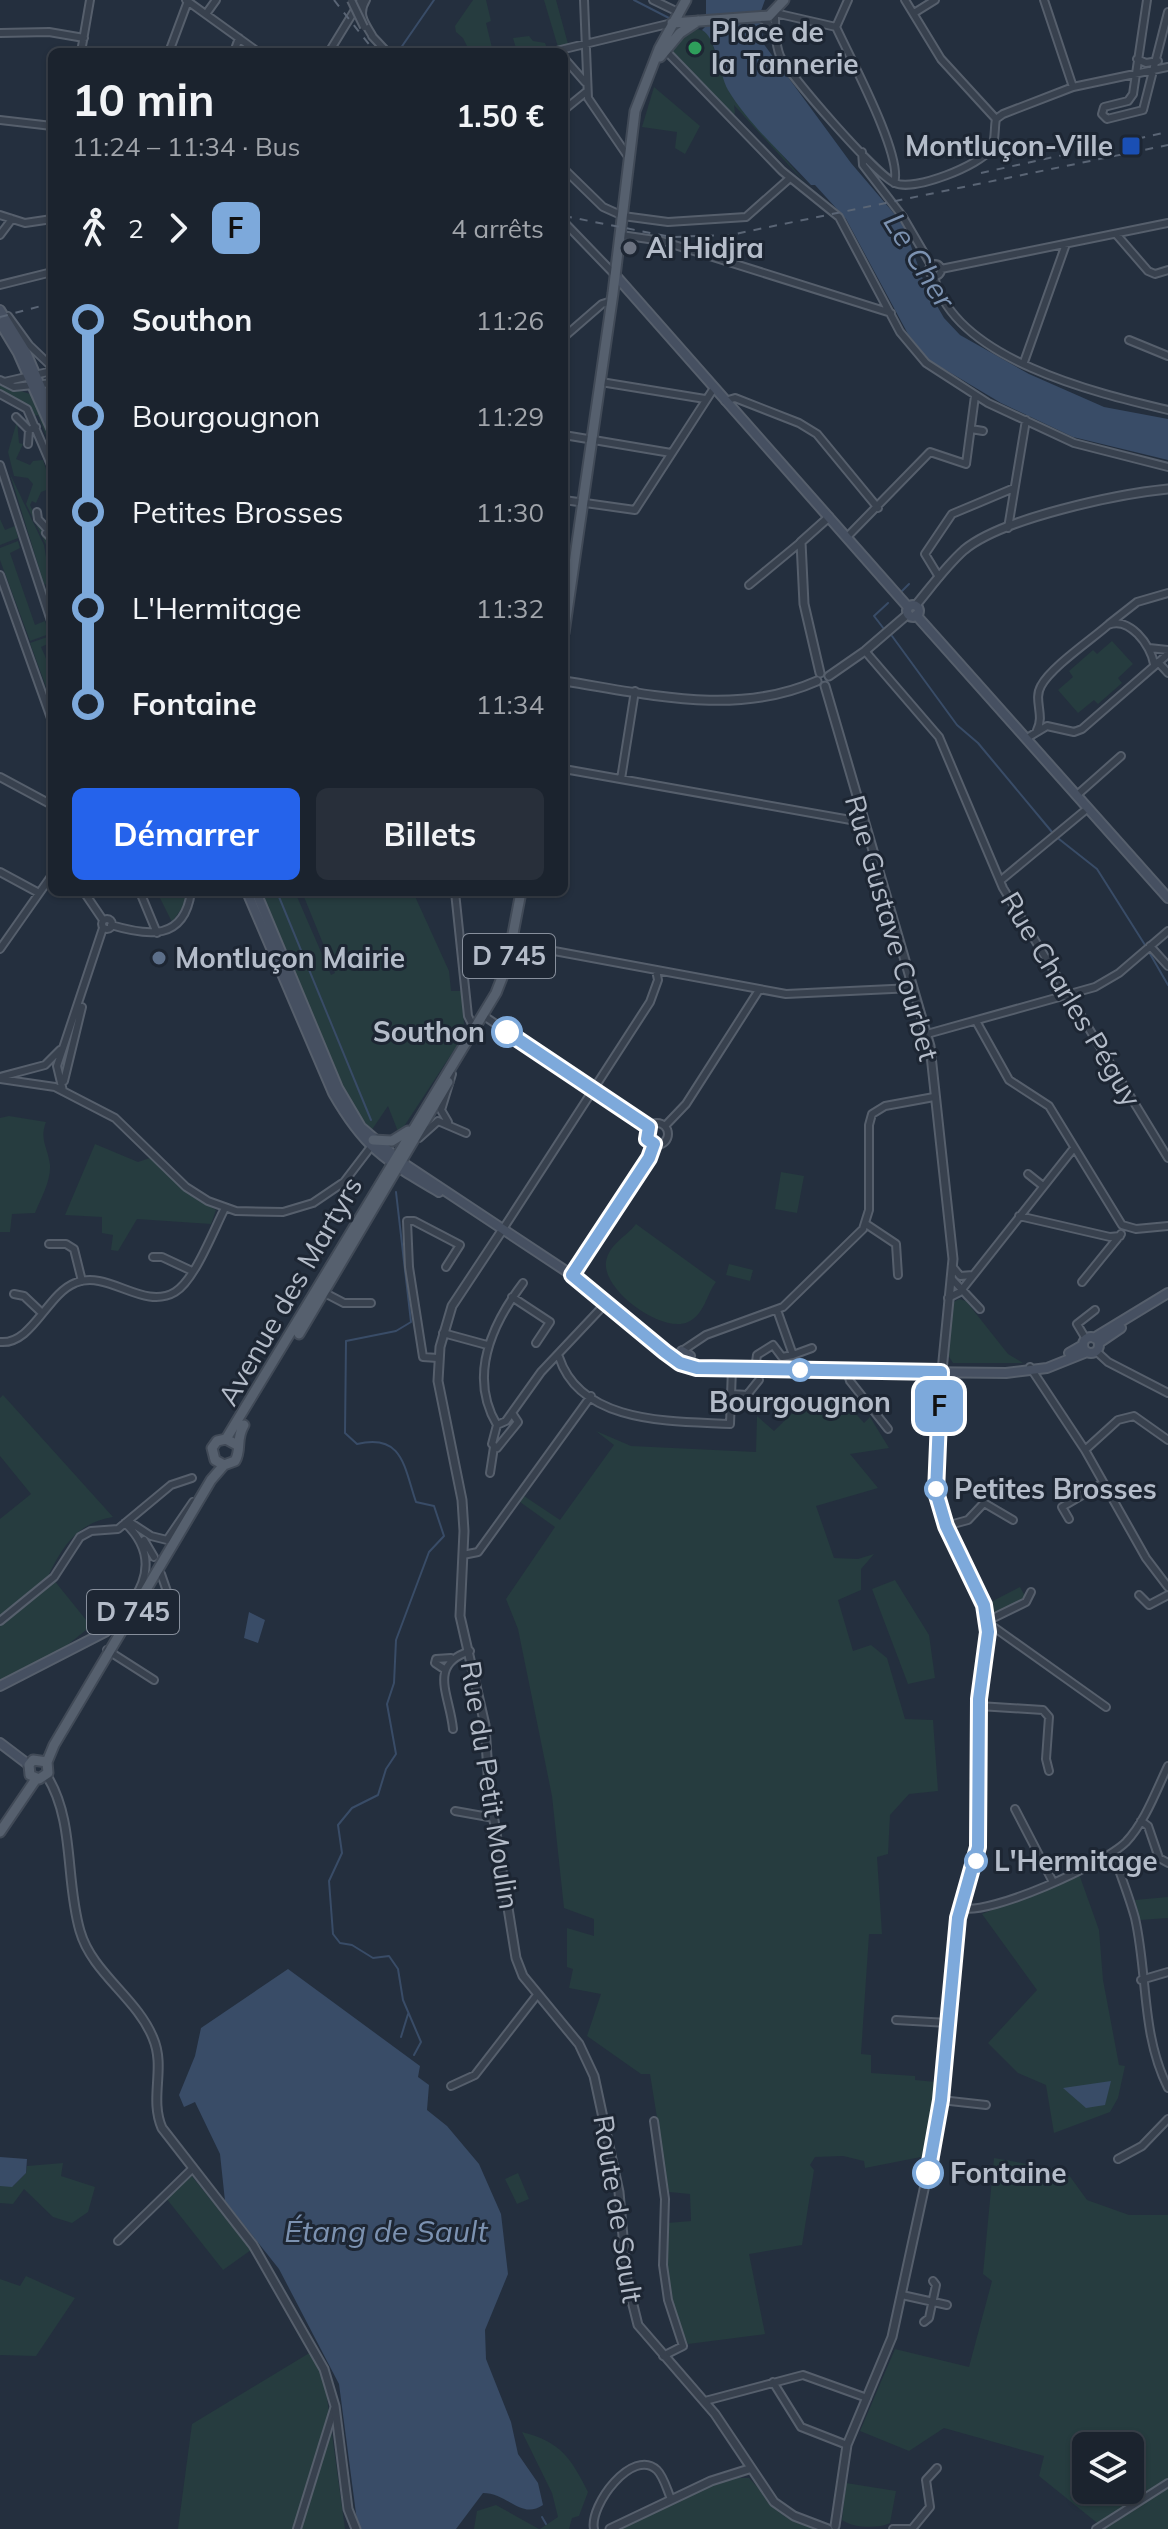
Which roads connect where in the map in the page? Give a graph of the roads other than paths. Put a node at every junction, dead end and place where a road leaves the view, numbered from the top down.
1 (90, 0) edge
2 (216, 0) edge
3 (351, 0) edge
4 (364, 0) edge
5 (584, 0) edge
6 (653, 0) edge
7 (686, 0) edge
8 (784, 0) edge
9 (848, 0) edge
10 (905, 0) edge
11 (935, 0) edge
12 (1044, 0) edge
13 (1147, 0) edge
14 (187, 1) edge
15 (198, 3) edge
16 (1168, 12) edge
17 (914, 13) junction
18 (206, 14) junction
19 (767, 17) junction
20 (692, 18) junction
21 (668, 27) junction
22 (836, 27) junction
23 (0, 33) edge
24 (373, 37) junction
25 (84, 38) junction
26 (239, 38) junction
27 (777, 44) junction
28 (586, 45) junction
29 (82, 48) edge
30 (170, 48) edge
31 (235, 48) edge
32 (253, 48) edge
33 (332, 48) edge
34 (383, 48) edge
35 (568, 49) edge
36 (667, 52) junction
37 (1137, 59) junction
38 (1158, 61) junction
39 (568, 63) edge
40 (1168, 67) edge
41 (1153, 70) junction
42 (1133, 74) junction
43 (648, 77) junction
44 (586, 83) junction
45 (1073, 87) junction
46 (586, 92) junction
47 (568, 107) edge
48 (996, 119) junction
49 (0, 120) edge
50 (48, 126) edge
51 (613, 133) junction
52 (632, 138) junction
53 (862, 152) junction
54 (629, 158) junction
55 (568, 173) edge
56 (790, 178) junction
57 (894, 183) junction
58 (0, 215) edge
59 (623, 216) junction
60 (12, 219) junction
61 (48, 220) edge
62 (1168, 223) edge
63 (568, 226) edge
64 (1116, 234) junction
65 (0, 235) edge
66 (621, 235) junction
67 (1066, 244) junction
68 (931, 265) junction
69 (941, 269) junction
70 (1168, 270) edge
71 (48, 273) edge
72 (616, 276) junction
73 (934, 276) junction
74 (0, 285) edge
75 (612, 301) junction
76 (0, 308) edge
77 (891, 313) junction
78 (0, 323) edge
79 (568, 334) edge
80 (1129, 340) dead end
81 (18, 353) junction
82 (1168, 356) edge
83 (1024, 362) junction
84 (48, 365) edge
85 (48, 371) edge
86 (34, 379) junction
87 (12, 380) junction
88 (2, 381) edge
89 (601, 382) junction
90 (48, 383) edge
91 (714, 388) junction
92 (0, 394) edge
93 (975, 396) junction
94 (48, 399) edge
95 (705, 399) junction
96 (725, 401) junction
97 (47, 403) joint
98 (1168, 410) edge
99 (16, 417) dead end
100 (48, 419) edge
101 (1026, 420) junction
102 (32, 429) junction
103 (971, 429) junction
104 (983, 431) dead end
105 (568, 436) edge
106 (592, 439) junction
107 (28, 444) dead end
108 (671, 453) junction
109 (48, 459) edge
110 (0, 465) edge
111 (1168, 467) edge
112 (1014, 488) junction
113 (1168, 489) edge
114 (568, 501) edge
115 (583, 503) junction
116 (878, 508) junction
117 (37, 512) dead end
118 (829, 517) junction
119 (48, 526) edge
120 (1008, 528) junction
121 (847, 537) junction
122 (801, 542) junction
123 (0, 575) edge
124 (939, 577) junction
125 (568, 585) edge
126 (749, 585) dead end
127 (1168, 593) edge
128 (1127, 609) junction
129 (912, 610) junction
130 (48, 612) edge
131 (1108, 625) junction
132 (1128, 625) junction
133 (1149, 648) junction
134 (865, 651) junction
135 (1168, 652) edge
136 (1156, 663) junction
137 (1168, 673) edge
138 (821, 680) junction
139 (568, 682) edge
140 (635, 691) junction
141 (48, 708) edge
142 (1041, 712) junction
143 (1053, 726) junction
144 (1037, 730) junction
145 (1027, 738) junction
146 (1121, 756) dead end
147 (568, 770) edge
148 (0, 777) edge
149 (621, 779) junction
150 (1077, 795) junction
151 (48, 803) edge
152 (1088, 808) junction
153 (862, 822) junction
154 (0, 872) edge
155 (48, 880) edge
156 (1000, 881) junction
157 (37, 892) junction
158 (87, 896) edge
159 (142, 896) edge
160 (190, 896) edge
161 (249, 896) edge
162 (258, 896) edge
163 (455, 896) edge
164 (520, 896) edge
165 (1168, 898) edge
166 (106, 924) junction
167 (1168, 931) edge
168 (157, 933) junction
169 (511, 943) junction
170 (1150, 946) junction
171 (0, 949) edge
172 (1168, 966) edge
173 (656, 970) junction
174 (913, 988) junction
175 (85, 989) junction
176 (759, 990) junction
177 (1069, 995) junction
178 (484, 1016) junction
179 (976, 1021) junction
180 (475, 1030) junction
181 (927, 1034) junction
182 (66, 1041) junction
183 (465, 1046) junction
184 (45, 1065) junction
185 (57, 1066) junction
186 (452, 1074) junction
187 (0, 1078) edge
188 (59, 1083) junction
189 (594, 1090) junction
190 (934, 1097) junction
191 (78, 1102) junction
192 (416, 1123) junction
193 (450, 1125) junction
194 (665, 1126) junction
195 (649, 1127) junction
196 (466, 1133) dead end
197 (414, 1143) junction
198 (654, 1144) junction
199 (374, 1148) junction
200 (1074, 1148) junction
201 (1168, 1158) edge
202 (396, 1163) junction
203 (1028, 1174) dead end
204 (384, 1175) junction
205 (1043, 1186) junction
206 (225, 1208) junction
207 (1019, 1216) junction
208 (866, 1224) junction
209 (1168, 1226) edge
210 (499, 1227) junction
211 (1126, 1228) junction
212 (1112, 1240) junction
213 (49, 1244) dead end
214 (153, 1257) dead end
215 (952, 1266) junction
216 (446, 1267) dead end
217 (192, 1271) junction
218 (572, 1275) junction
219 (898, 1275) dead end
220 (973, 1275) junction
221 (951, 1278) junction
222 (82, 1281) junction
223 (1082, 1282) dead end
224 (523, 1283) dead end
225 (962, 1289) junction
226 (321, 1291) junction
227 (14, 1294) dead end
228 (1168, 1296) edge
229 (512, 1297) junction
230 (948, 1298) junction
231 (607, 1302) junction
232 (371, 1303) dead end
233 (980, 1309) dead end
234 (777, 1310) junction
235 (1095, 1310) dead end
236 (42, 1313) junction
237 (443, 1333) junction
238 (0, 1342) edge
239 (536, 1343) dead end
240 (487, 1345) junction
241 (1091, 1345) junction
242 (812, 1348) dead end
243 (793, 1355) junction
244 (559, 1357) junction
245 (684, 1357) junction
246 (438, 1358) junction
247 (756, 1362) dead end
248 (732, 1368) junction
249 (1031, 1369) junction
250 (847, 1370) junction
251 (942, 1370) junction
252 (759, 1380) dead end
253 (1168, 1393) edge
254 (732, 1394) junction
255 (591, 1396) junction
256 (512, 1413) junction
257 (497, 1425) junction
258 (888, 1429) dead end
259 (226, 1439) junction
260 (1168, 1443) edge
261 (237, 1445) junction
262 (494, 1447) junction
263 (1085, 1450) junction
264 (219, 1463) junction
265 (490, 1473) dead end
266 (192, 1478) dead end
267 (1103, 1483) junction
268 (193, 1502) junction
269 (1069, 1519) dead end
270 (1013, 1520) dead end
271 (127, 1522) junction
272 (946, 1526) junction
273 (138, 1535) junction
274 (463, 1555) junction
275 (154, 1557) dead end
276 (156, 1577) junction
277 (1168, 1587) edge
278 (1031, 1592) dead end
279 (1139, 1595) dead end
280 (1168, 1595) edge
281 (128, 1614) junction
282 (0, 1621) edge
283 (988, 1622) junction
284 (108, 1651) junction
285 (470, 1651) junction
286 (63, 1653) junction
287 (451, 1658) junction
288 (444, 1669) junction
289 (154, 1680) dead end
290 (0, 1686) edge
291 (979, 1706) junction
292 (1106, 1707) dead end
293 (453, 1729) dead end
294 (0, 1743) edge
295 (43, 1760) junction
296 (1168, 1766) edge
297 (1049, 1771) dead end
298 (36, 1773) junction
299 (1015, 1809) dead end
300 (455, 1811) dead end
301 (494, 1818) junction
302 (1141, 1821) junction
303 (0, 1832) edge
304 (1113, 1853) junction
305 (1168, 1863) edge
306 (1053, 1882) junction
307 (961, 1908) junction
308 (1168, 1972) edge
309 (523, 1976) joint
310 (1141, 1980) junction
311 (537, 1995) junction
312 (896, 2020) dead end
313 (948, 2023) junction
314 (451, 2086) dead end
315 (1168, 2088) edge
316 (941, 2100) junction
317 (986, 2105) dead end
318 (1168, 2119) edge
319 (654, 2121) dead end
320 (1118, 2159) dead end
321 (193, 2168) junction
322 (118, 2241) dead end
323 (933, 2281) dead end
324 (902, 2295) junction
325 (932, 2301) junction
326 (947, 2305) dead end
327 (924, 2322) dead end
328 (663, 2356) junction
329 (773, 2382) junction
330 (867, 2398) junction
331 (705, 2401) junction
332 (335, 2406) junction
333 (847, 2445) junction
334 (937, 2468) dead end
335 (749, 2469) junction
336 (1168, 2483) edge
337 (671, 2499) junction
338 (834, 2528) edge
339 (297, 2529) edge
340 (356, 2529) edge
341 (594, 2529) edge
342 (610, 2529) edge
343 (893, 2529) edge
344 (911, 2529) edge
345 (1096, 2529) edge

1 - 25 street
2 - 18 street
3 - 24 street, bridge
4 - 24 street
4 - 33 street
5 - 28 street
6 - 20 street
7 - 20 main road
8 - 19 main road
9 - 22 street
10 - 17 street
11 - 17 street
12 - 45 street
13 - 37 street
14 - 15 street
14 - 30 street
15 - 18 street
16 - 38 street
17 - 48 street
18 - 26 street
19 - 20 main road
19 - 22 street
19 - 27 street
19 - 27 street
20 - 21 main road
20 - 36 main road
21 - 28 street
21 - 36 street
21 - 43 main road
22 - 57 street
23 - 25 street
24 - 34 street
25 - 29 street
26 - 31 street
26 - 32 street
27 - 53 street
28 - 35 street
28 - 44 street
36 - 43 main road
36 - 56 street
37 - 38 street
37 - 42 street
38 - 41 street
39 - 44 street
40 - 41 street
41 - 42 street
41 - 42 street
42 - 45 street
43 - 52 main road
44 - 46 street
45 - 48 street
46 - 47 street
46 - 51 street
48 - 57 street
49 - 50 street
51 - 52 street
51 - 54 street
52 - 54 main road
53 - 57 street
53 - 68 street
54 - 59 main road
55 - 59 street
56 - 59 street
56 - 77 street
58 - 60 street
59 - 66 main road
60 - 61 street
60 - 65 street
62 - 64 street
63 - 72 street
64 - 67 street
64 - 70 street
66 - 72 main road
66 - 77 street
67 - 69 street
67 - 83 street
68 - 69 street
68 - 73 street
69 - 73 street
71 - 74 street
72 - 75 main road
72 - 91 main road
73 - 83 street
75 - 79 street
75 - 89 main road
76 - 84 street
76 - 86 main road
77 - 93 street
78 - 81 main road
80 - 82 street
81 - 86 main road
81 - 87 street
83 - 98 street
85 - 86 street
86 - 87 street
86 - 88 street
86 - 90 street
86 - 97 main road
86 - 100 main road
87 - 88 street
89 - 95 street
89 - 106 main road
91 - 95 street
91 - 96 main road
92 - 102 street
93 - 101 street
93 - 103 street
94 - 97 street
95 - 108 street
96 - 116 street
96 - 118 main road
99 - 102 street
101 - 111 street
101 - 112 street
102 - 107 street
102 - 109 street
103 - 104 street
103 - 116 street
105 - 106 street
106 - 108 street
106 - 115 main road
108 - 115 street
110 - 130 street
112 - 120 street
112 - 124 street
113 - 120 street
114 - 115 street
115 - 125 main road
116 - 121 street
117 - 119 street
118 - 121 main road
118 - 122 street
120 - 124 street
121 - 129 main road
122 - 126 street
122 - 138 street, Rue Gustave Courbet
123 - 141 street
124 - 129 street
127 - 128 street
128 - 131 street
128 - 132 street
129 - 134 street
129 - 145 main road
131 - 132 street
131 - 142 street
132 - 133 street
133 - 135 street
133 - 136 street
134 - 138 street
134 - 156 street, Rue Charles Péguy
135 - 136 street
136 - 137 street
136 - 143 street
138 - 140 street
138 - 153 street, Rue Gustave Courbet
139 - 140 street
140 - 149 street
142 - 143 street
142 - 144 street
143 - 144 street
144 - 145 street
145 - 150 main road
146 - 150 street
147 - 149 street
148 - 151 street
149 - 153 street
150 - 152 main road
152 - 156 street
152 - 165 main road
153 - 174 street, Rue Gustave Courbet
154 - 157 street
155 - 157 street
156 - 177 street, Rue Charles Péguy
157 - 171 street
158 - 166 street
159 - 168 street
160 - 168 street
161 - 199 main road
162 - 199 main road
163 - 180 street
164 - 169 main road, D 745
166 - 168 street
166 - 175 street
167 - 170 street
169 - 173 street
169 - 178 main road, D 745
170 - 172 street
170 - 177 street
173 - 176 street
173 - 189 street
174 - 176 street
174 - 181 street, Rue Gustave Courbet
175 - 182 street
175 - 188 street
176 - 194 street
177 - 179 street
177 - 201 street, Rue Charles Péguy
178 - 180 main road, D 745
178 - 189 street
179 - 181 street
179 - 200 street
180 - 183 main road, D 745
181 - 190 street, Rue Gustave Courbet
182 - 184 street
182 - 185 street
183 - 186 main road, D 745
183 - 192 main road, D 745
184 - 185 street
184 - 187 street
185 - 188 street
186 - 193 street
186 - 197 main road, D 745
187 - 188 street
188 - 191 street
188 - 191 street
189 - 195 street
189 - 210 street
190 - 208 street
190 - 215 street, Rue Gustave Courbet
191 - 206 street
192 - 199 main road
192 - 202 main road, D 745
193 - 196 street
193 - 197 street
194 - 195 street
194 - 198 street
195 - 198 street
197 - 202 main road, D 745
198 - 218 street
199 - 202 main road
199 - 204 main road
199 - 206 street
200 - 205 street
200 - 211 street
202 - 204 main road, Avenue des Martyrs / D 745
202 - 210 main road
202 - 226 main road, Avenue des Martyrs / D 745
203 - 205 street
204 - 226 main road, Avenue des Martyrs / D 745
205 - 207 street
206 - 217 street
207 - 212 street
207 - 220 street
208 - 219 street
208 - 234 street
209 - 211 street
210 - 218 main road
210 - 237 street, Rue du Petit Moulin
211 - 212 street
212 - 223 street
213 - 222 street
214 - 217 street
215 - 220 street
215 - 221 street, Rue Gustave Courbet
216 - 246 street
217 - 222 street
218 - 231 main road
220 - 225 street
221 - 225 street
221 - 230 street, Rue Gustave Courbet
222 - 236 street
224 - 229 street
225 - 230 street
225 - 233 street
226 - 232 street
226 - 259 main road, Avenue des Martyrs / D 745
226 - 261 main road, Avenue des Martyrs / D 745
227 - 236 street
228 - 241 main road
229 - 239 street
229 - 240 street
230 - 251 street, Rue Gustave Courbet
231 - 244 street
231 - 245 main road
234 - 243 street
234 - 245 street
235 - 241 street
236 - 238 street
237 - 240 street
237 - 246 street, Rue du Petit Moulin
240 - 257 street
241 - 249 main road
241 - 253 street
242 - 243 street
243 - 247 street
244 - 255 street
244 - 256 street
245 - 248 main road
246 - 274 street, Rue du Petit Moulin
248 - 250 main road
248 - 251 main road
248 - 254 street
249 - 251 main road
249 - 263 street
250 - 251 main road
250 - 258 street
251 - 272 street, Rue Gustave Courbet
252 - 254 street
254 - 255 street
255 - 274 street
256 - 257 street
256 - 262 street
257 - 262 street
259 - 261 main road
259 - 264 main road, Avenue des Martyrs
260 - 263 street
261 - 264 main road, Avenue des Martyrs
262 - 265 street
263 - 267 street
264 - 268 main road, D 745
264 - 276 main road, D 745
266 - 271 street
267 - 269 street
267 - 277 street
268 - 271 street
268 - 281 main road, D 745
270 - 272 street
271 - 273 street
271 - 282 street
272 - 283 street, Rue Gustave Courbet
273 - 275 street
273 - 286 street
274 - 285 street, Rue du Petit Moulin
276 - 276 street
276 - 284 main road, D 745
278 - 283 street
279 - 280 street
281 - 284 main road, D 745
281 - 286 main road
283 - 291 street
283 - 292 street
284 - 289 street
284 - 295 main road, D 745
285 - 287 street
285 - 301 street, Rue du Petit Moulin
286 - 290 main road
287 - 288 street
287 - 288 street
288 - 293 street
291 - 297 street
291 - 307 street
294 - 298 main road
295 - 298 main road
295 - 298 main road
296 - 302 street
298 - 303 main road
298 - 321 street
299 - 306 street
300 - 301 street
301 - 309 street, Rue du Petit Moulin
302 - 304 street
302 - 305 street
304 - 306 street
304 - 310 street
306 - 307 street
307 - 313 street
308 - 310 street
309 - 311 street, Route de Sault
310 - 315 street
311 - 314 street
311 - 328 street, Route de Sault
312 - 313 street
313 - 316 street
316 - 317 street
316 - 324 street
318 - 320 street
319 - 328 street
321 - 322 street
321 - 332 street
323 - 325 street
324 - 325 street
324 - 330 street
325 - 326 street
325 - 327 street
328 - 331 street, Route de Sault
329 - 330 street
329 - 331 street
329 - 333 street
330 - 333 street
331 - 335 street, Route de Sault
332 - 339 street
332 - 340 street
333 - 338 street
334 - 344 street
335 - 337 street
335 - 338 street, Route de Sault
336 - 345 street
337 - 341 street
337 - 342 street
343 - 344 street

